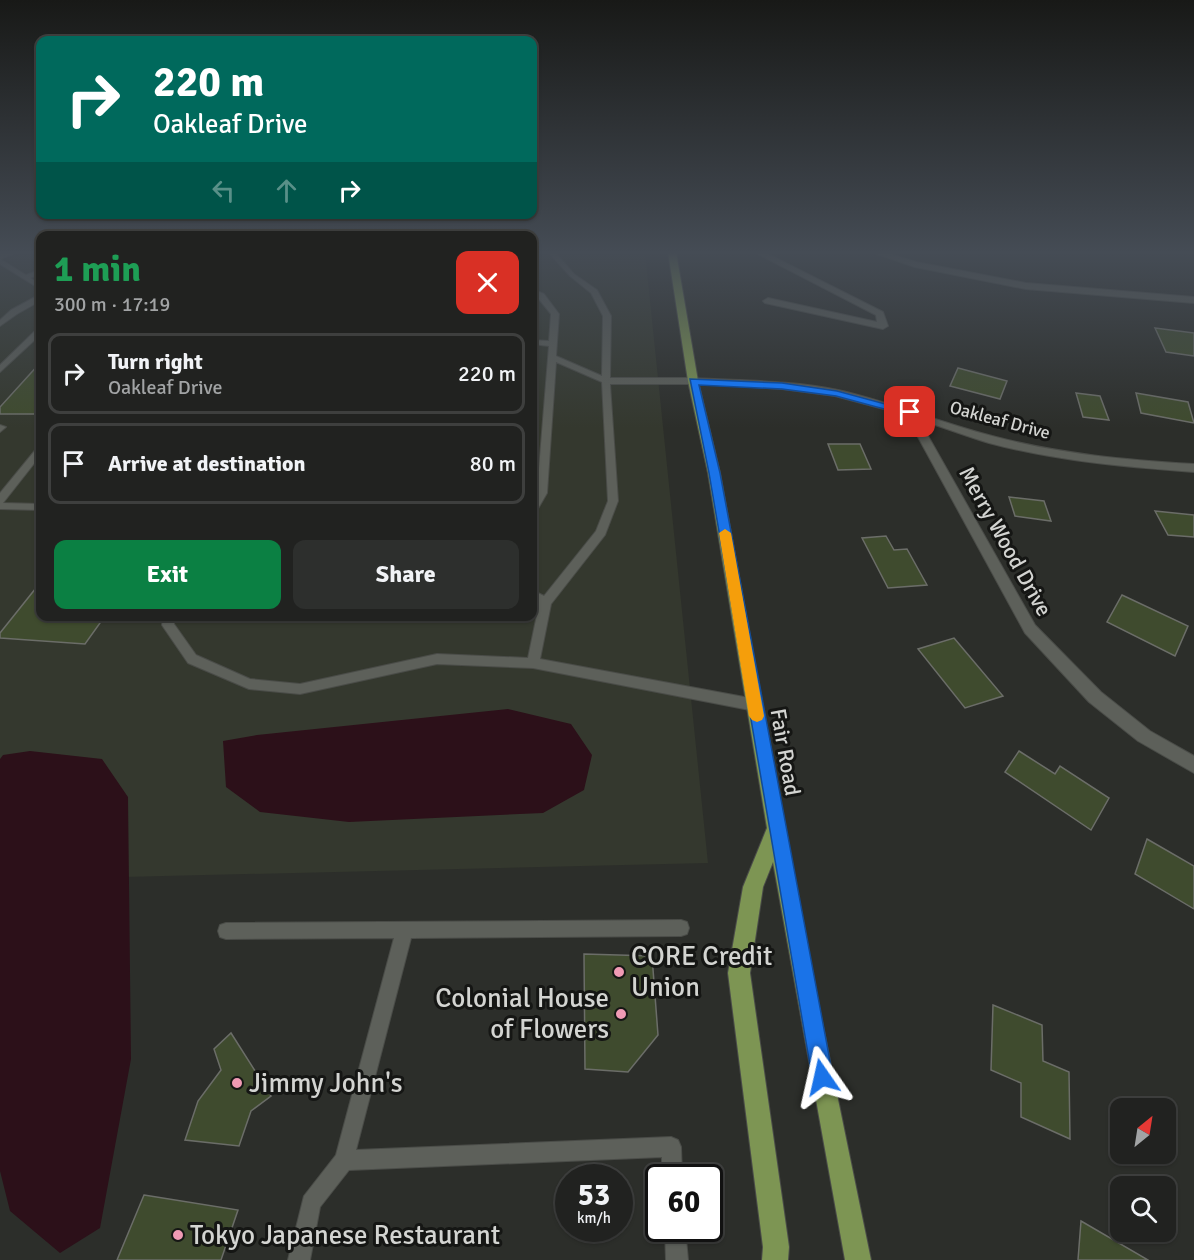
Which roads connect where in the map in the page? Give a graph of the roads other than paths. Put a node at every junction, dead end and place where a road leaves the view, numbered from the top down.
1 (16, 311) edge
2 (553, 311) edge
3 (604, 311) edge
4 (682, 311) edge
5 (813, 311) edge
6 (874, 311) edge
7 (0, 324) edge
8 (36, 335) edge
9 (537, 342) edge
10 (554, 344) junction
11 (553, 358) junction
12 (0, 370) edge
13 (606, 381) junction
14 (693, 381) junction
15 (910, 412) junction
16 (36, 455) edge
17 (1194, 468) edge
18 (0, 500) edge
19 (537, 502) edge
20 (0, 506) edge
21 (36, 507) edge
22 (537, 597) edge
23 (545, 603) junction
24 (168, 621) edge
25 (533, 663) junction
26 (755, 705) junction
27 (1194, 765) edge
28 (776, 828) junction
29 (681, 928) dead end
30 (405, 929) junction
31 (226, 931) dead end
32 (344, 1160) junction
33 (672, 1164) edge
34 (676, 1242) edge
35 (298, 1260) edge
36 (677, 1260) edge
37 (775, 1260) edge
38 (858, 1260) edge

1 - 7 lane
2 - 10 lane
3 - 13 lane
4 - 14 main road, Fair Road
5 - 6 street
8 - 12 lane
9 - 10 lane
10 - 11 lane
11 - 13 lane
11 - 19 lane
13 - 14 lane
13 - 23 lane
14 - 15 street, Oakleaf Drive
14 - 26 main road, Fair Road
15 - 17 street, Oakleaf Drive
15 - 27 street, Merry Wood Drive
16 - 18 lane
20 - 21 lane
22 - 23 lane
23 - 25 lane
24 - 25 lane
25 - 26 lane
26 - 28 main road, Fair Road
28 - 37 main road
28 - 38 main road, Fair Road
29 - 30 lane
30 - 31 lane
30 - 32 lane
32 - 33 lane
32 - 35 lane
34 - 36 lane

